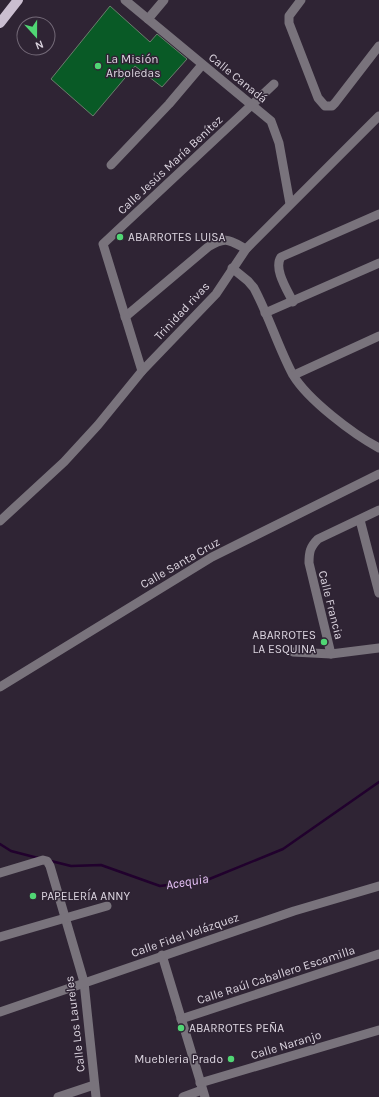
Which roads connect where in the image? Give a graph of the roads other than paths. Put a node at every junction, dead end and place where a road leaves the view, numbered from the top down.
1 (18, 0) edge
2 (125, 0) edge
3 (164, 0) edge
4 (301, 0) edge
5 (148, 19) junction
6 (0, 23) edge
7 (379, 46) edge
8 (202, 65) junction
9 (274, 84) dead end
10 (252, 104) junction
11 (379, 116) edge
12 (111, 165) dead end
13 (290, 204) junction
14 (379, 214) edge
15 (246, 249) junction
16 (379, 263) edge
17 (232, 268) junction
18 (293, 302) junction
19 (265, 313) junction
20 (125, 317) junction
21 (379, 336) edge
22 (142, 371) junction
23 (294, 375) junction
24 (379, 448) edge
25 (379, 474) edge
26 (379, 510) edge
27 (360, 520) junction
28 (0, 521) edge
29 (379, 592) edge
30 (379, 648) edge
31 (293, 652) dead end
32 (331, 654) junction
33 (0, 687) edge
34 (0, 873) edge
35 (379, 886) edge
36 (107, 906) dead end
37 (65, 917) junction
38 (0, 937) edge
39 (379, 954) edge
40 (162, 955) junction
41 (84, 982) junction
42 (0, 1012) edge
43 (181, 1019) junction
44 (379, 1030) edge
45 (94, 1085) junction
46 (202, 1090) edge
47 (58, 1097) edge
48 (96, 1097) edge
49 (183, 1097) edge

1 - 6 main road
2 - 5 street, Calle Canadá
3 - 5 street
4 - 7 street
5 - 8 street, Calle Canadá
8 - 10 street, Calle Canadá
8 - 12 street
9 - 10 street, Calle Jesús María Benítez
10 - 13 street, Calle Canadá
10 - 20 street, Calle Jesús María Benítez
11 - 13 street, Trinidad rivas
13 - 15 street, Trinidad rivas
14 - 18 street
15 - 17 street, Trinidad rivas
15 - 20 street
16 - 18 street
17 - 19 street
17 - 22 street, Trinidad rivas
18 - 19 street
19 - 23 street
20 - 22 street
21 - 23 street
22 - 28 street, Trinidad rivas
23 - 24 street
25 - 33 street, Calle Santa Cruz
26 - 27 street
27 - 29 street
27 - 32 street, Calle Francia
30 - 32 street
31 - 32 street
34 - 37 street, Calle Los Laureles
35 - 40 street, Calle Fidel Velázquez
36 - 37 street
37 - 38 street
37 - 41 street, Calle Los Laureles
39 - 43 street, Calle Raúl Caballero Escamilla
40 - 41 street, Calle Fidel Velázquez
40 - 43 street
41 - 42 street, Calle Fidel Velázquez
41 - 45 street, Calle Los Laureles
43 - 46 street
44 - 46 street, Calle Naranjo
45 - 47 street
45 - 48 street, Calle Los Laureles
46 - 49 street, Calle Naranjo

